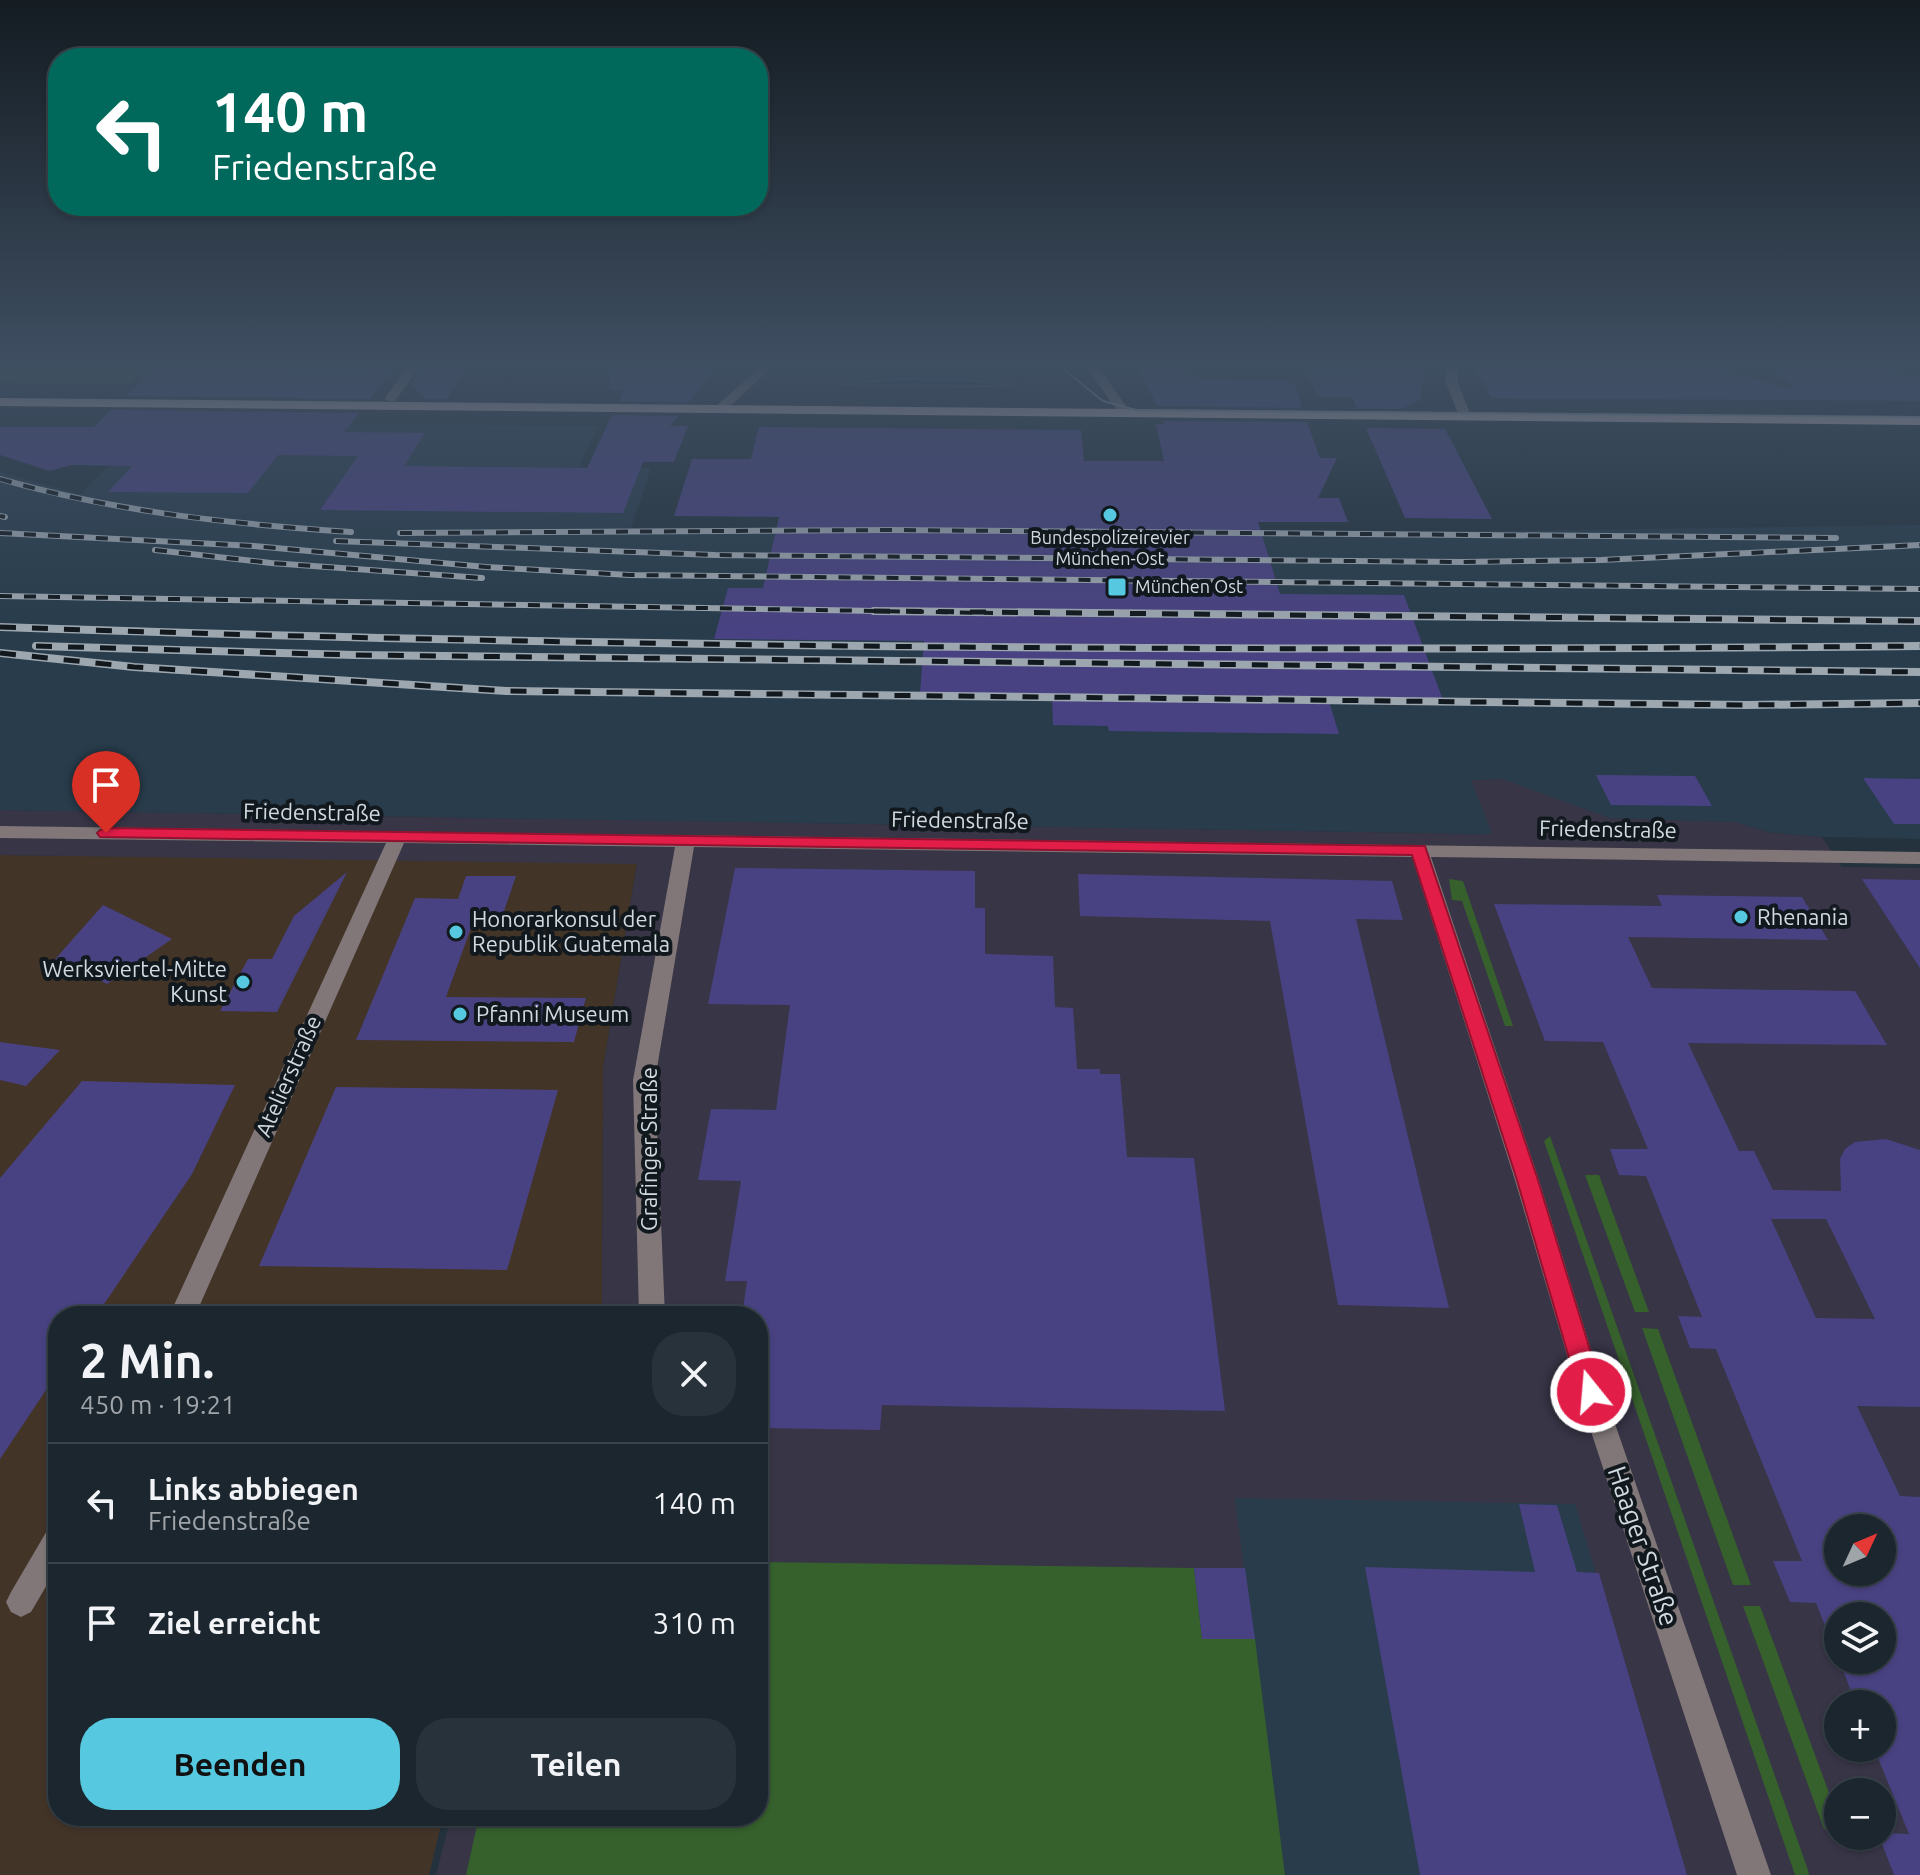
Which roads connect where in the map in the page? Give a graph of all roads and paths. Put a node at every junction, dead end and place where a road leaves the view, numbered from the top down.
1 (0, 832) edge
2 (398, 837) junction
3 (686, 840) junction
4 (1419, 850) junction
5 (1920, 858) edge
6 (186, 1306) edge
7 (652, 1306) edge
8 (48, 1556) edge
9 (21, 1602) dead end
10 (1754, 1875) edge

1 - 2 street, Friedenstraße
2 - 3 street, Friedenstraße
2 - 6 street, Atelierstraße
3 - 4 street, Friedenstraße
3 - 7 street, Grafinger Straße
4 - 5 street, Friedenstraße
4 - 10 street, Haager Straße
8 - 9 street

